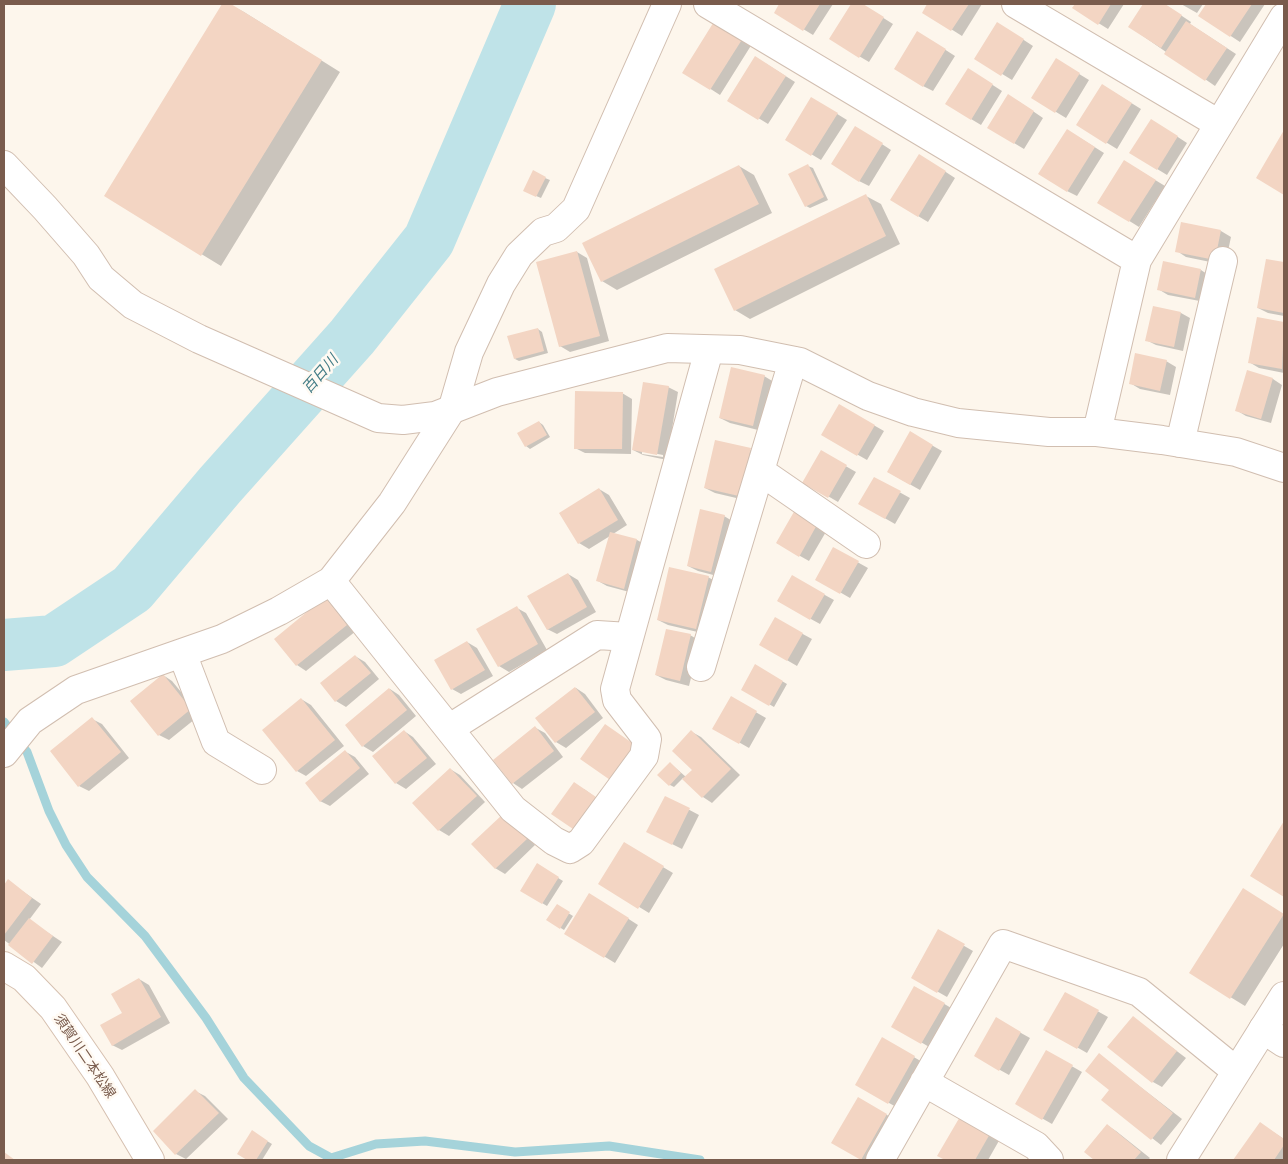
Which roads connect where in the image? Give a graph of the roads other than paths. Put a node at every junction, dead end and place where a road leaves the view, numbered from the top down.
1 (667, 4) edge
2 (708, 4) edge
3 (1016, 4) edge
4 (1284, 17) edge
5 (1219, 124) junction
6 (4, 164) edge
7 (1137, 260) junction
8 (1223, 261) dead end
9 (709, 350) junction
10 (793, 361) junction
11 (453, 407) junction
12 (1097, 432) junction
13 (1180, 443) junction
14 (1284, 468) edge
15 (760, 471) junction
16 (866, 544) dead end
17 (331, 582) junction
18 (629, 637) junction
19 (182, 653) junction
20 (701, 667) dead end
21 (450, 728) junction
22 (5, 751) edge
23 (262, 770) dead end
24 (4, 966) edge
25 (1284, 996) edge
26 (1274, 1036) edge
27 (1236, 1071) junction
28 (924, 1082) junction
29 (150, 1160) edge
30 (880, 1160) edge
31 (1049, 1160) edge
32 (1181, 1160) edge

1 - 11 street
2 - 7 street
3 - 5 street
4 - 5 street
5 - 7 street
6 - 11 street
7 - 12 street
8 - 13 street
9 - 10 street
9 - 11 street
9 - 18 street
10 - 12 street
10 - 15 street
11 - 17 street
12 - 13 street
13 - 14 street
15 - 16 street
15 - 20 street
17 - 19 street
17 - 21 street
18 - 21 street
18 - 21 street
19 - 22 street
19 - 23 street
24 - 29 street, 須賀川二本松線
25 - 26 street
26 - 27 street
27 - 28 street
27 - 32 street
28 - 30 street
28 - 31 street

